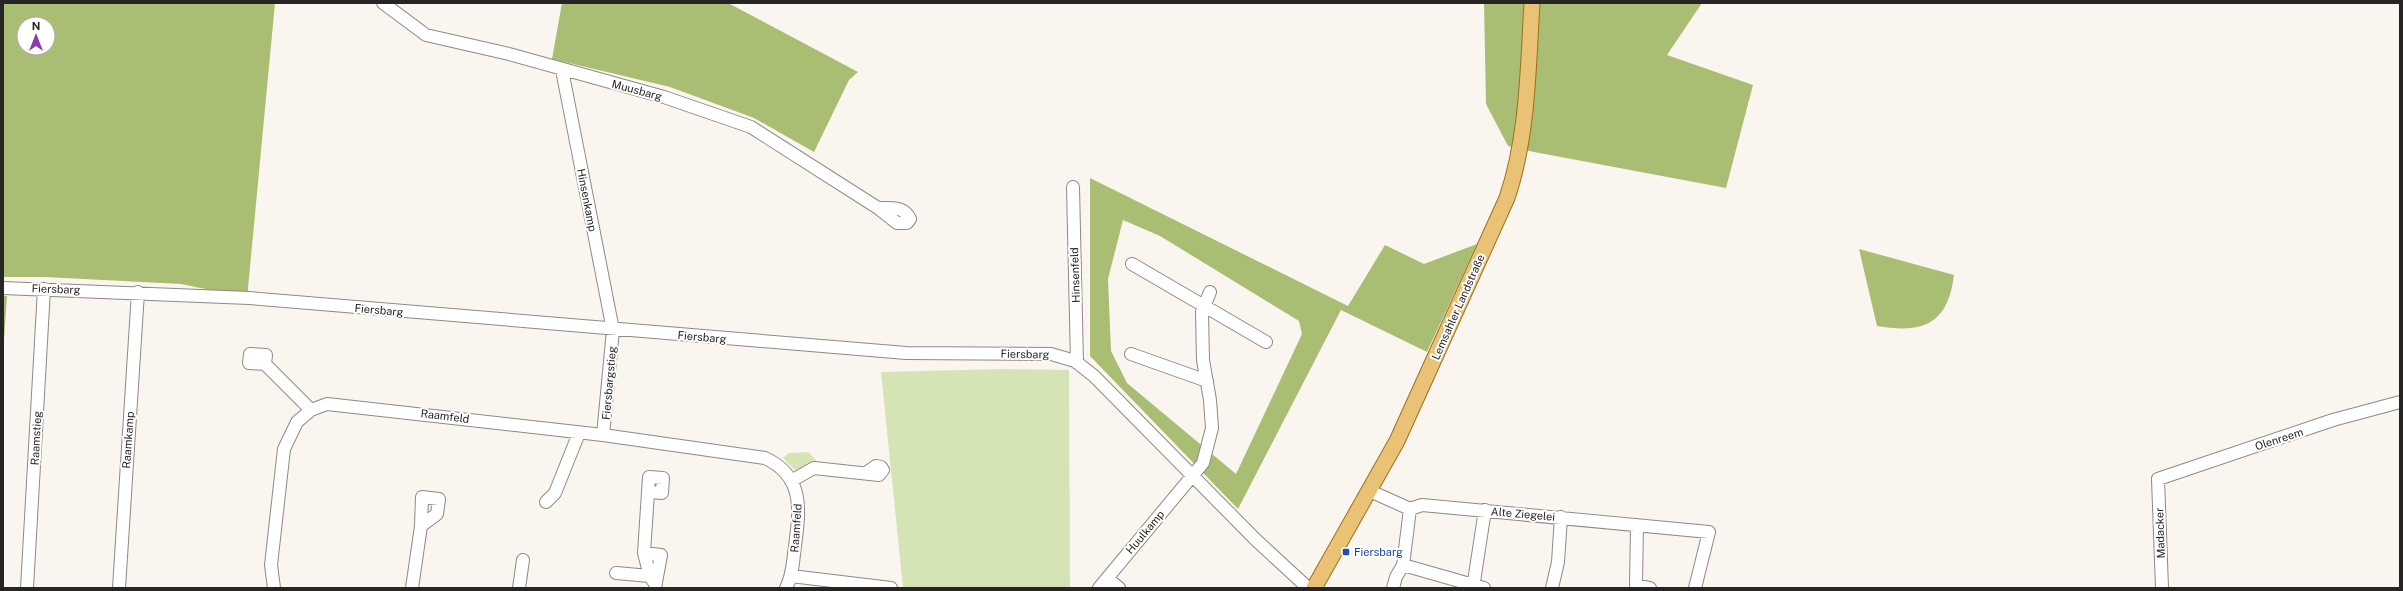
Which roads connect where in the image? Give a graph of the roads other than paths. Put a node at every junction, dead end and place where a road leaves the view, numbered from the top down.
1 (383, 3) edge
2 (1532, 3) edge
3 (562, 70) junction
4 (1073, 187) dead end
5 (878, 208) dead end
6 (1132, 264) dead end
7 (3, 288) edge
8 (44, 289) junction
9 (138, 292) junction
10 (1210, 292) dead end
11 (1204, 305) junction
12 (613, 330) junction
13 (1266, 342) dead end
14 (1131, 354) dead end
15 (1078, 363) junction
16 (266, 364) dead end
17 (1207, 381) junction
18 (2400, 402) edge
19 (311, 410) junction
20 (579, 432) junction
21 (604, 436) junction
22 (866, 473) dead end
23 (1192, 477) junction
24 (2158, 479) joint
25 (791, 481) junction
26 (1370, 491) junction
27 (649, 492) dead end
28 (546, 502) dead end
29 (1410, 508) junction
30 (1485, 510) junction
31 (1561, 517) junction
32 (1636, 525) junction
33 (421, 526) dead end
34 (523, 560) dead end
35 (1403, 565) junction
36 (616, 573) dead end
37 (791, 576) junction
38 (1107, 578) junction
39 (654, 583) edge
40 (1635, 586) edge
41 (1477, 587) edge
42 (27, 588) edge
43 (119, 588) edge
44 (274, 588) edge
45 (412, 588) edge
46 (519, 588) edge
47 (786, 588) edge
48 (883, 588) edge
49 (1099, 588) edge
50 (1119, 588) edge
51 (1308, 588) edge
52 (1314, 588) edge
53 (1393, 588) edge
54 (1552, 588) edge
55 (1650, 588) edge
56 (1695, 588) edge
57 (2162, 588) edge

1 - 3 street, Muusbarg
2 - 26 main road, Lemsahler Landstraße
3 - 5 street, Muusbarg
3 - 12 street, Hinsenkamp
4 - 15 street, Hinsenfeld
6 - 11 street
7 - 8 street, Fiersbarg
8 - 9 street, Fiersbarg
8 - 42 street, Raamstieg
9 - 12 street, Fiersbarg
9 - 43 street, Raamkamp
10 - 11 street, Huulkamp
11 - 13 street
11 - 17 street, Huulkamp
12 - 15 street, Fiersbarg
12 - 21 street, Fiersbargstieg
14 - 17 street
15 - 23 street, Fiersbarg
16 - 19 street
17 - 23 street, Huulkamp
18 - 24 street, Olenreem
19 - 20 street, Raamfeld
19 - 44 street, Raamfeld
20 - 21 street, Raamfeld
20 - 28 street
21 - 25 street, Raamfeld
22 - 25 street
23 - 38 street, Huulkamp
23 - 51 street, Fiersbarg
24 - 57 street, Madacker
25 - 37 street, Raamfeld
26 - 29 street
26 - 52 main road, Lemsahler Landstraße
27 - 39 street
29 - 30 street, Alte Ziegelei
29 - 35 street
30 - 31 street, Alte Ziegelei
30 - 41 street, Alte Ziegelei
31 - 32 street, Alte Ziegelei
31 - 54 street, Alte Ziegelei
32 - 40 street
32 - 56 street, Alte Ziegelei
33 - 45 street
34 - 46 street
35 - 41 street
35 - 53 street
36 - 39 street
37 - 47 street, Raamfeld
37 - 48 street
38 - 49 street, Huulkamp
38 - 50 street
40 - 55 street

